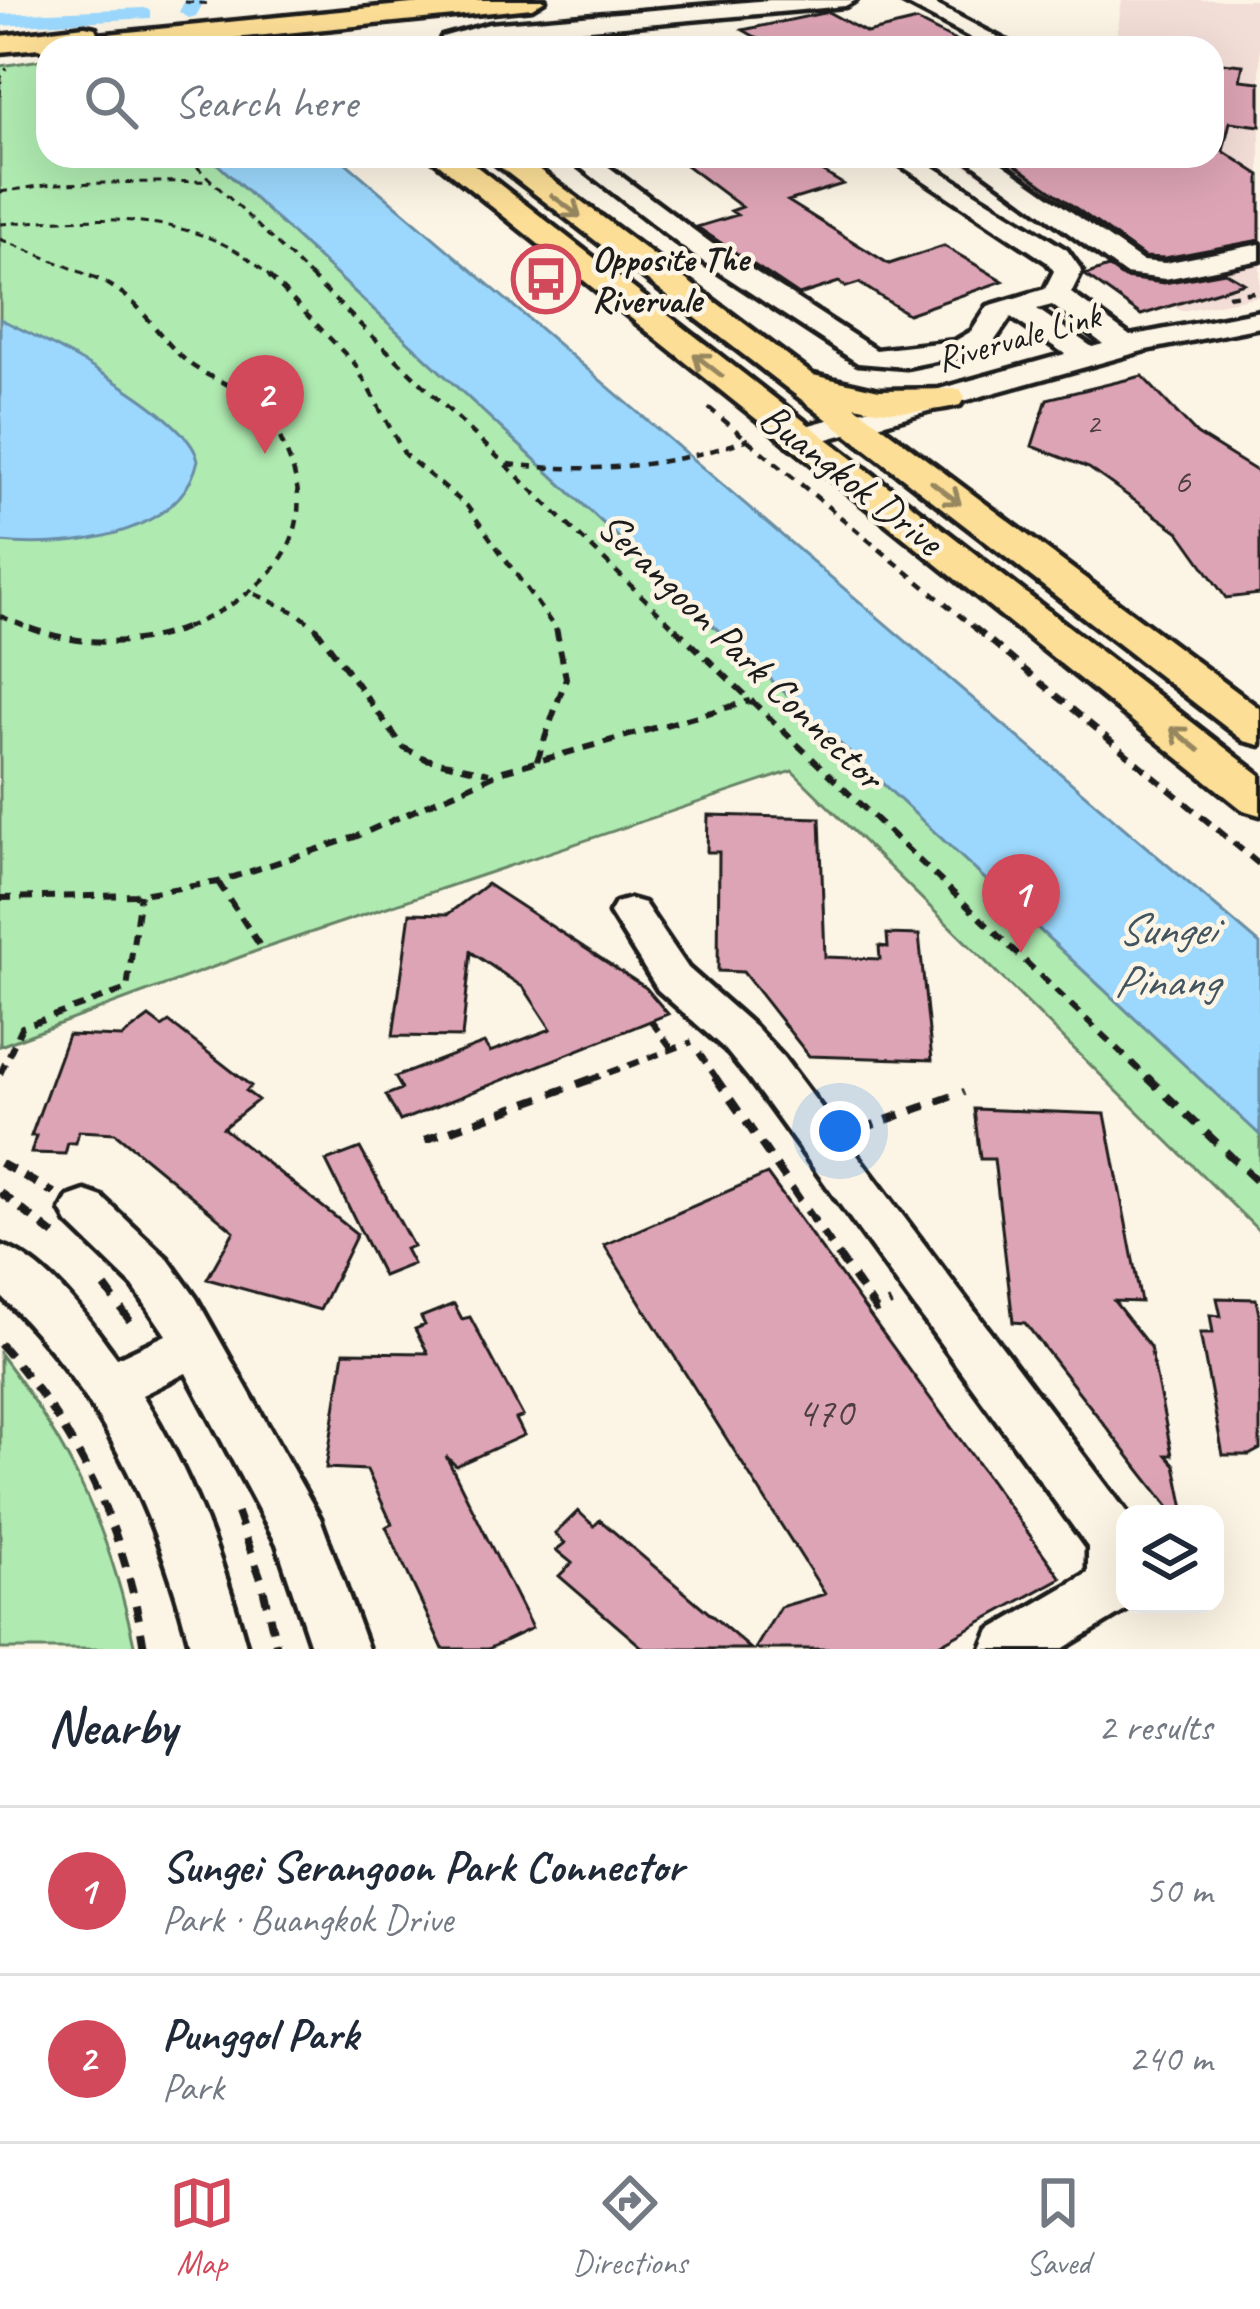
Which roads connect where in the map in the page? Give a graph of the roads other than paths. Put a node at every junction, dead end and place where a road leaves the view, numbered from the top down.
1 (234, 0) edge
2 (376, 0) edge
3 (428, 0) edge
4 (532, 0) edge
5 (845, 0) edge
6 (910, 0) edge
7 (410, 2) edge
8 (492, 3) edge
9 (320, 11) edge
10 (274, 23) edge
11 (150, 27) junction
12 (101, 36) edge
13 (170, 36) edge
14 (357, 36) edge
15 (396, 36) edge
16 (466, 36) edge
17 (984, 36) edge
18 (36, 48) edge
19 (36, 50) edge
20 (4, 54) edge
21 (459, 168) edge
22 (517, 168) edge
23 (594, 168) edge
24 (917, 168) edge
25 (992, 168) edge
26 (1260, 252) edge
27 (1056, 295) junction
28 (1014, 306) junction
29 (1260, 320) edge
30 (1126, 346) junction
31 (1088, 357) junction
32 (789, 374) junction
33 (947, 397) junction
34 (852, 423) junction
35 (779, 436) junction
36 (1260, 730) edge
37 (1260, 799) edge
38 (630, 913) dead end
39 (85, 1210) road end
40 (0, 1265) edge
41 (195, 1345) junction
42 (112, 1385) junction
43 (219, 1649) edge
44 (340, 1649) edge
45 (1010, 1649) edge

1 - 11 main road
2 - 7 main road
3 - 7 main road
4 - 8 main road
5 - 16 street
6 - 17 street
7 - 9 main road
8 - 9 main road
8 - 15 main road
9 - 10 main road
9 - 14 main road
10 - 11 main road
10 - 13 main road
11 - 12 main road
18 - 20 main road
19 - 20 main road
35 -> 21 main road, Buangkok Drive
22 -> 32 main road, Buangkok Drive
23 - 28 street
24 - 27 street
25 - 26 street
27 - 28 street
27 - 30 street
28 - 31 street
29 - 30 street, Rivervale Link
30 - 31 street, Rivervale Link
31 - 33 street, Rivervale Link
32 - 33 main road
32 - 34 main road, Buangkok Drive
33 - 34 street, Rivervale Link
34 - 35 street, Rivervale Link
34 -> 36 main road, Buangkok Drive
37 -> 35 main road, Buangkok Drive
38 - 45 street
39 - 41 street
40 - 42 street
41 - 42 street
41 - 44 street
42 - 43 street

